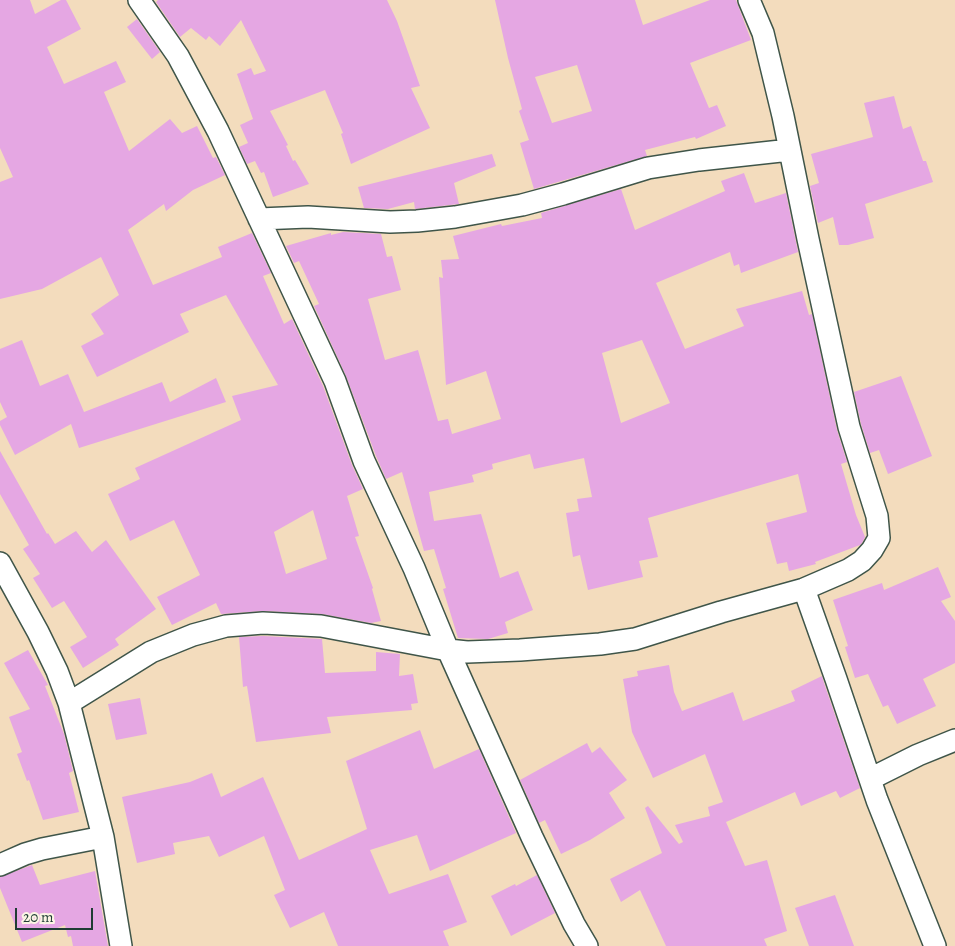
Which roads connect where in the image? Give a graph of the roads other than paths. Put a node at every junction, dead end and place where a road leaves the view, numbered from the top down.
1 (138, 0) edge
2 (750, 0) edge
3 (790, 150) junction
4 (259, 219) junction
5 (0, 563) edge
6 (804, 589) junction
7 (448, 650) junction
8 (69, 703) junction
9 (955, 740) edge
10 (870, 779) junction
11 (103, 837) junction
12 (0, 865) edge
13 (121, 946) edge
14 (587, 946) edge
15 (935, 946) edge

1 - 4 street
2 - 3 street
3 - 4 street
3 - 6 street
4 - 7 street
5 - 8 street
6 - 7 street
6 - 10 street
7 - 8 street
7 - 14 street
8 - 11 street
9 - 10 street
10 - 15 street
11 - 12 street
11 - 13 street

